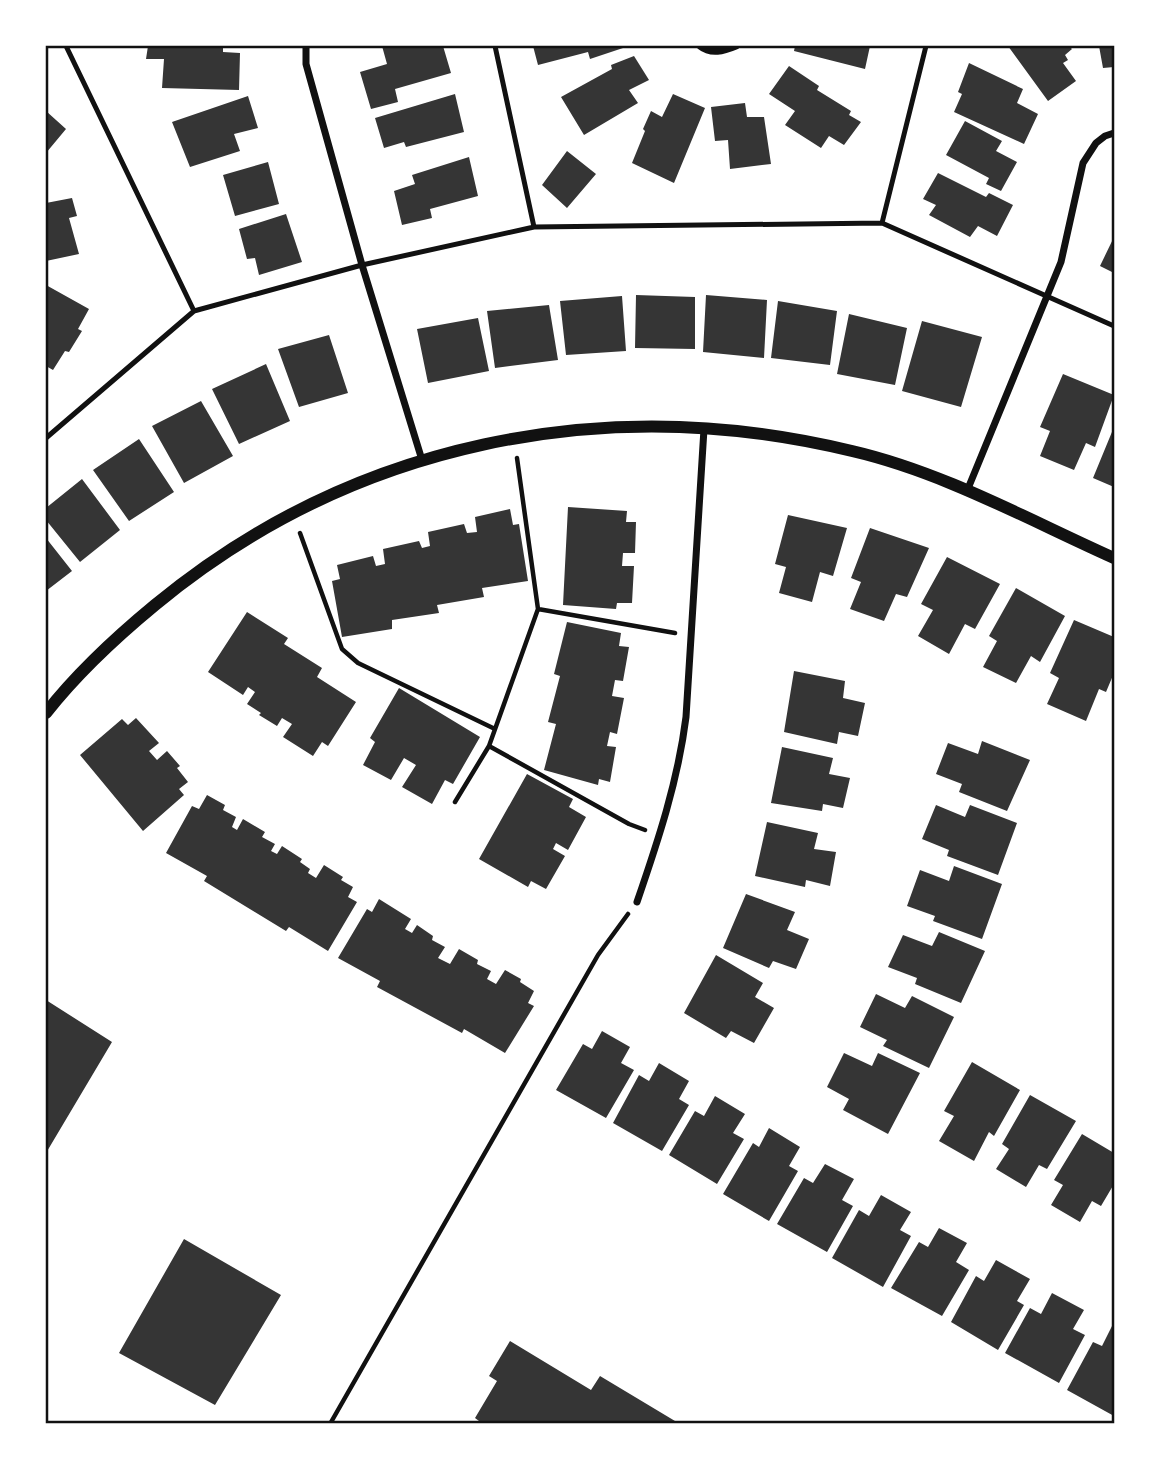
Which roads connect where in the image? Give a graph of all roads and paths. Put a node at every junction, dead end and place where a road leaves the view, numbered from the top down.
1 (66, 46) edge
2 (306, 46) edge
3 (495, 46) edge
4 (700, 46) edge
5 (736, 46) edge
6 (926, 46) edge
7 (1115, 133) edge
8 (882, 223) junction
9 (534, 227) junction
10 (362, 265) junction
11 (1048, 296) junction
12 (194, 311) junction
13 (1115, 326) edge
14 (704, 429) junction
15 (515, 437) junction
16 (46, 438) edge
17 (422, 460) junction
18 (967, 491) junction
19 (292, 512) junction
20 (1115, 558) edge
21 (538, 609) junction
22 (691, 635) junction
23 (46, 713) edge
24 (495, 729) junction
25 (489, 746) junction
26 (455, 802) dead end
27 (660, 835) junction
28 (637, 902) joint
29 (330, 1423) edge

1 - 12 lane
2 - 10 street
3 - 9 lane
4 - 5 street
6 - 8 lane
7 - 11 street
8 - 9 lane
8 - 11 lane
9 - 10 lane
10 - 12 lane
10 - 17 street
11 - 13 lane
11 - 18 street
12 - 16 lane
14 - 15 street
14 - 18 street
14 - 22 street
15 - 17 street
15 - 21 path
17 - 19 street
18 - 20 street
19 - 23 street
19 - 24 path
21 - 22 path
21 - 24 path
22 - 27 street
24 - 25 path
25 - 26 path
25 - 27 path
27 - 28 street
28 - 29 path

